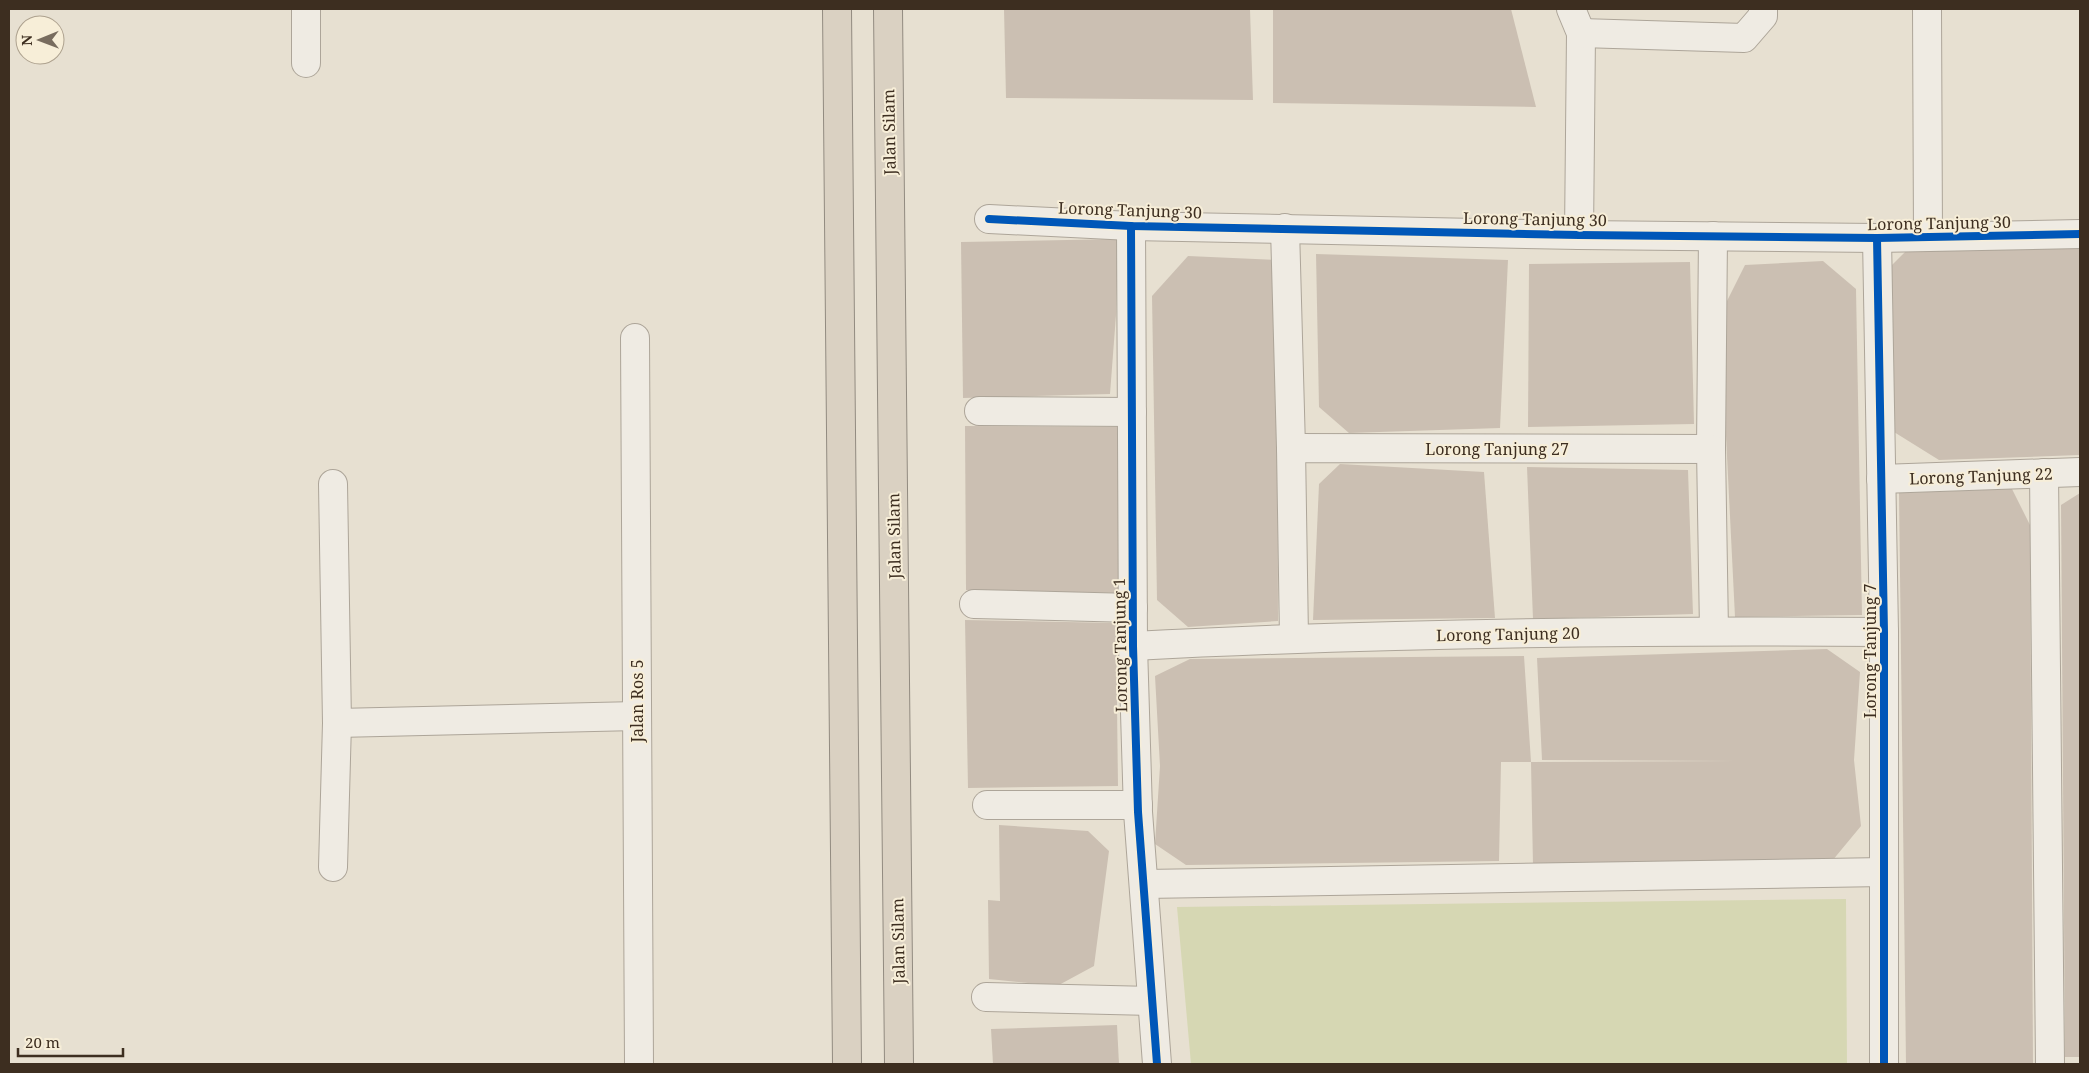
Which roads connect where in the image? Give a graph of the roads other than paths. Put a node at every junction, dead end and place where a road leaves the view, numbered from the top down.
1 (306, 9) edge
2 (837, 9) edge
3 (888, 9) edge
4 (1763, 9) edge
5 (1927, 9) edge
6 (1576, 21) edge
7 (306, 63) dead end
8 (988, 219) dead end
9 (1131, 226) junction
10 (1285, 228) junction
11 (2080, 234) edge
12 (1579, 235) junction
13 (1713, 236) junction
14 (1928, 237) junction
15 (1877, 238) junction
16 (636, 338) dead end
17 (979, 411) dead end
18 (1132, 412) junction
19 (1291, 448) junction
20 (1711, 449) junction
21 (2080, 472) edge
22 (2044, 473) junction
23 (1881, 479) junction
24 (333, 484) dead end
25 (974, 604) dead end
26 (1133, 608) junction
27 (1714, 631) junction
28 (1884, 632) junction
29 (1294, 638) junction
30 (1133, 646) junction
31 (637, 716) junction
32 (337, 723) junction
33 (987, 805) dead end
34 (1138, 805) junction
35 (333, 868) dead end
36 (1884, 872) junction
37 (1144, 884) junction
38 (986, 997) dead end
39 (1152, 1001) junction
40 (639, 1064) edge
41 (847, 1064) edge
42 (899, 1064) edge
43 (1157, 1064) edge
44 (1884, 1064) edge
45 (2050, 1064) edge

1 - 7 street
2 - 41 highway
3 - 42 highway, Jalan Silam
4 - 6 street
5 - 14 street
6 - 12 street
8 - 9 street, Lorong Tanjung 30
9 - 10 street, Lorong Tanjung 30
9 - 18 street, Lorong Tanjung 1
10 - 12 street, Lorong Tanjung 30
10 - 19 street
11 - 14 street, Lorong Tanjung 30
12 - 13 street, Lorong Tanjung 30
13 - 15 street, Lorong Tanjung 30
13 - 20 street
14 - 15 street, Lorong Tanjung 30
15 - 23 street, Lorong Tanjung 7
16 - 31 street, Jalan Ros 5
17 - 18 street
18 - 26 street, Lorong Tanjung 1
19 - 20 street, Lorong Tanjung 27
19 - 29 street
20 - 27 street
21 - 22 street, Lorong Tanjung 22
22 - 23 street, Lorong Tanjung 22
22 - 45 street
23 - 28 street, Lorong Tanjung 7
24 - 32 street
25 - 26 street
26 - 30 street, Lorong Tanjung 1
27 - 28 street, Lorong Tanjung 20
27 - 29 street, Lorong Tanjung 20
28 - 36 street, Lorong Tanjung 7
29 - 30 street, Lorong Tanjung 20
30 - 34 street, Lorong Tanjung 1
31 - 32 street
31 - 40 street, Jalan Ros 5
32 - 35 street
33 - 34 street
34 - 37 street, Lorong Tanjung 1
36 - 37 street
36 - 44 street, Lorong Tanjung 7
37 - 39 street, Lorong Tanjung 1
38 - 39 street
39 - 43 street, Lorong Tanjung 1

